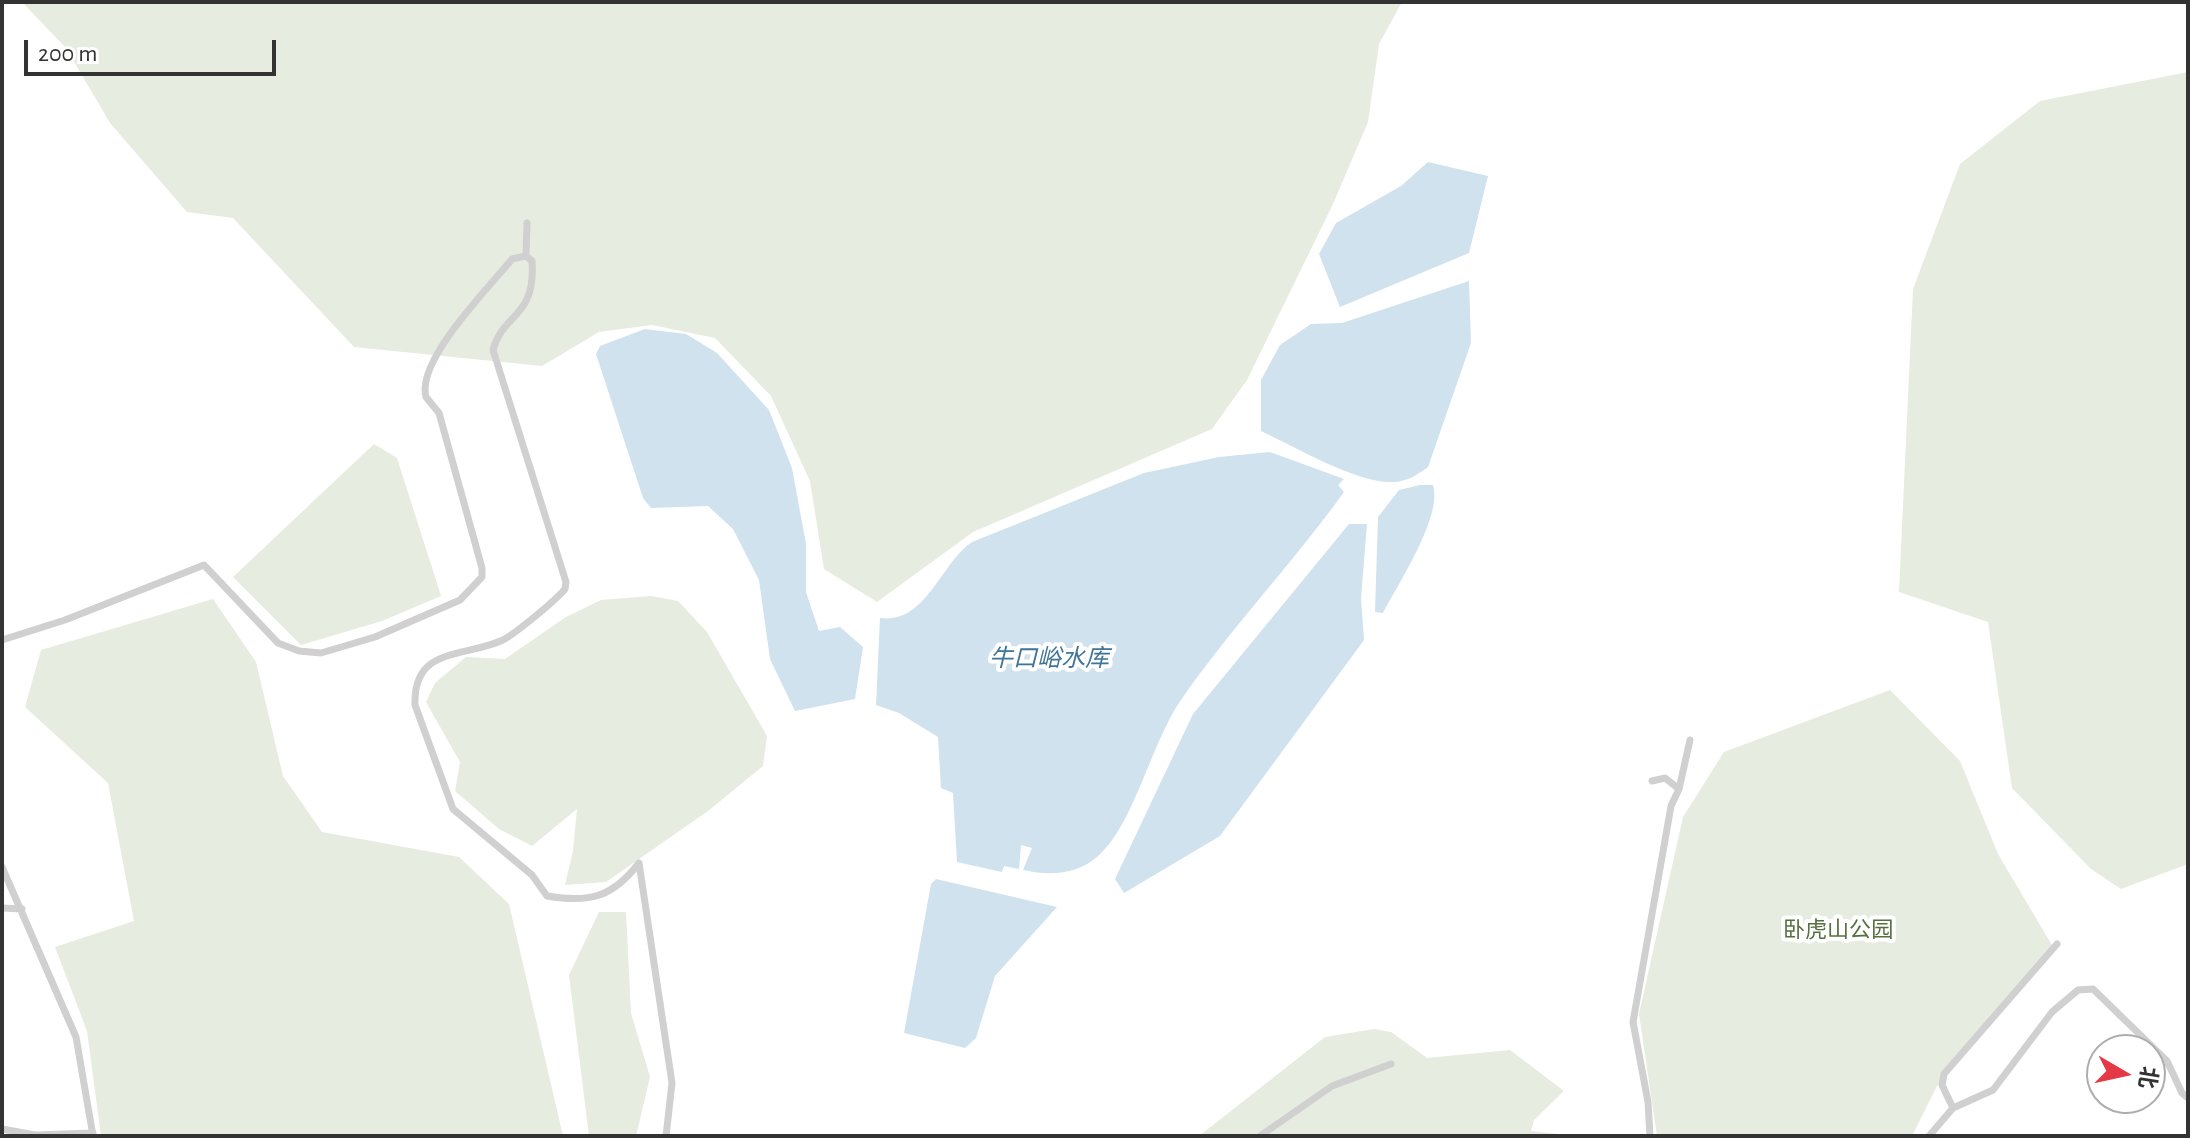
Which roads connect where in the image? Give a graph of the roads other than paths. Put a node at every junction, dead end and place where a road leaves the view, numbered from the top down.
1 (527, 223) dead end
2 (526, 256) junction
3 (2, 640) edge
4 (1690, 740) dead end
5 (1652, 781) dead end
6 (1679, 789) junction
7 (2, 867) edge
8 (2, 908) edge
9 (22, 909) junction
10 (2057, 944) dead end
11 (1391, 1064) dead end
12 (2188, 1098) edge
13 (1953, 1108) junction
14 (2, 1129) edge
15 (93, 1134) edge
16 (666, 1136) edge
17 (1260, 1136) edge
18 (1650, 1136) edge
19 (1929, 1136) edge

1 - 2 street
2 - 3 street
2 - 16 street
4 - 6 street
5 - 6 street
6 - 18 street
7 - 9 street
8 - 9 street
9 - 15 street
10 - 13 street
11 - 17 street
12 - 13 street
13 - 19 street
14 - 15 street

